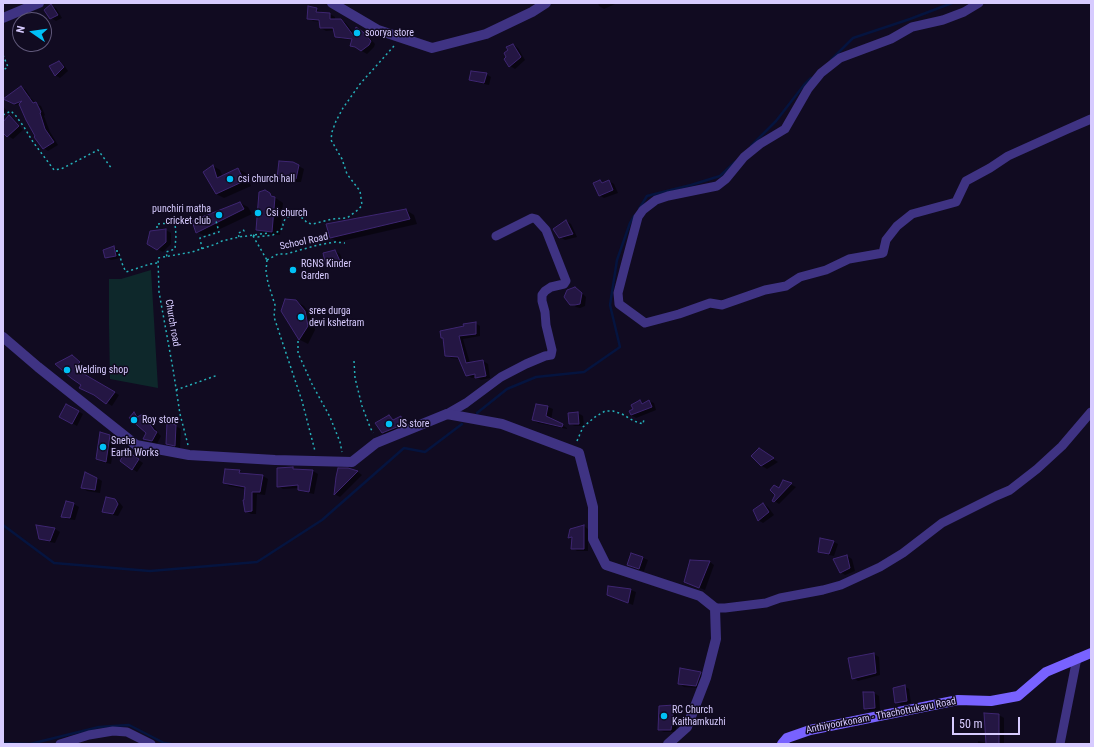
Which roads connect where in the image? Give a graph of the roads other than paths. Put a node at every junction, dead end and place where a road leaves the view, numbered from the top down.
1 (39, 3) edge
2 (332, 3) edge
3 (546, 3) edge
4 (978, 3) edge
5 (3, 18) edge
6 (1091, 119) edge
7 (496, 236) dead end
8 (3, 337) edge
9 (1091, 412) edge
10 (447, 414) junction
11 (715, 608) junction
12 (1091, 653) edge
13 (1077, 658) junction
14 (60, 744) edge
15 (151, 744) edge
16 (668, 744) edge
17 (782, 744) edge
18 (1060, 744) edge

1 - 5 street
2 - 3 street
4 - 6 street
7 - 10 street
8 - 10 street
9 - 11 street
10 - 11 street
11 - 16 street
12 - 13 main road, Anthiyoorkonam - Thachottukavu Road
13 - 17 main road, Anthiyoorkonam - Thachottukavu Road
13 - 18 street
14 - 15 street

